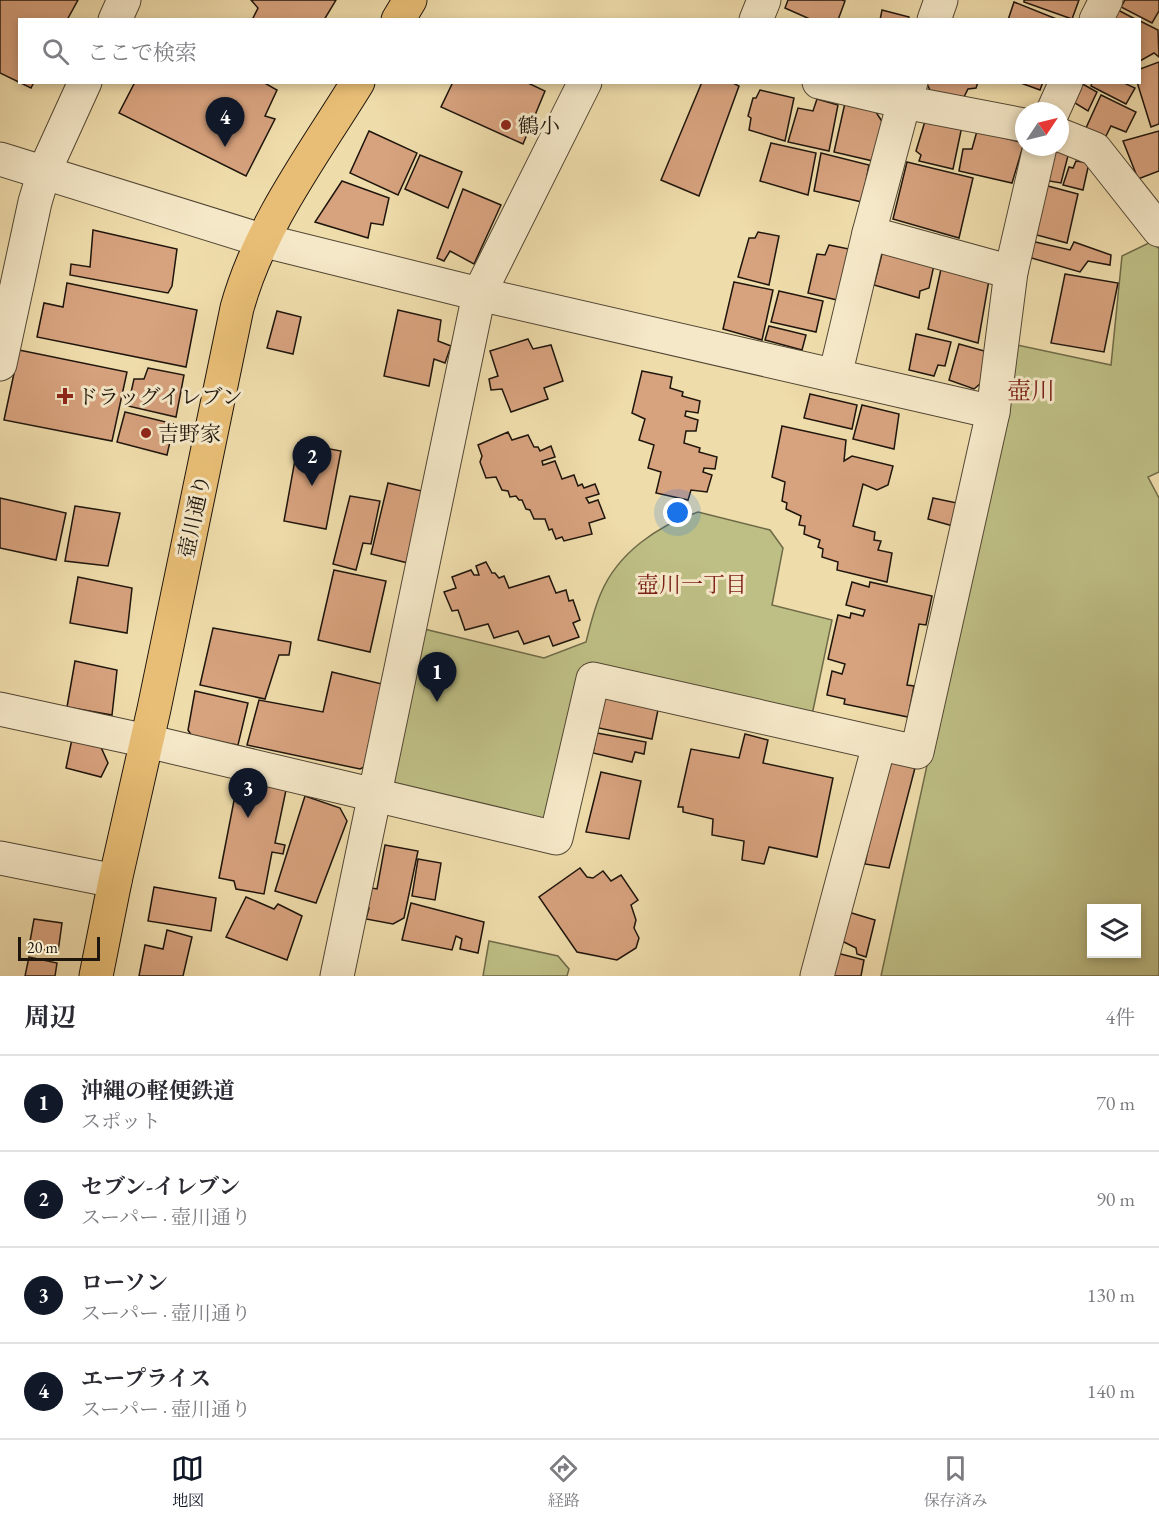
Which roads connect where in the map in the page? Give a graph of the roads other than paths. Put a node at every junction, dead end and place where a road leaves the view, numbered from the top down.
1 (124, 0) edge
2 (410, 0) edge
3 (764, 0) edge
4 (941, 0) edge
5 (1106, 0) edge
6 (116, 18) edge
7 (399, 18) edge
8 (757, 18) edge
9 (935, 18) edge
10 (1097, 18) edge
11 (84, 84) edge
12 (357, 84) edge
13 (584, 84) edge
14 (837, 84) edge
15 (1065, 84) edge
16 (908, 92) edge
17 (1057, 102) edge
18 (1015, 122) edge
19 (1069, 139) edge
20 (1038, 156) edge
21 (0, 159) edge
22 (44, 172) junction
23 (1159, 230) edge
24 (869, 233) junction
25 (261, 240) junction
26 (1011, 272) junction
27 (479, 294) junction
28 (0, 364) edge
29 (835, 376) junction
30 (993, 412) junction
31 (0, 709) edge
32 (147, 741) junction
33 (879, 745) junction
34 (374, 795) junction
35 (0, 858) edge
36 (115, 881) junction
37 (96, 976) edge
38 (337, 976) edge
39 (817, 976) edge

1 - 6 street
2 - 7 highway
3 - 8 street
4 - 9 street
5 - 10 street
11 - 22 street
12 - 25 highway, 壺川通り
13 - 27 street
14 - 16 street
15 - 17 street
16 - 18 street
16 - 24 street
19 - 23 street
20 - 26 street
21 - 22 street
22 - 25 street
22 - 28 street
24 - 26 street
24 - 29 street
25 - 27 street
25 - 32 highway, 壺川通り
26 - 30 street
27 - 29 street
27 - 34 street
29 - 30 street
30 - 33 street
31 - 32 street
32 - 34 street
32 - 36 highway, 壺川通り
33 - 34 street
33 - 39 street
34 - 38 street
35 - 36 street
36 - 37 highway, 壺川通り

